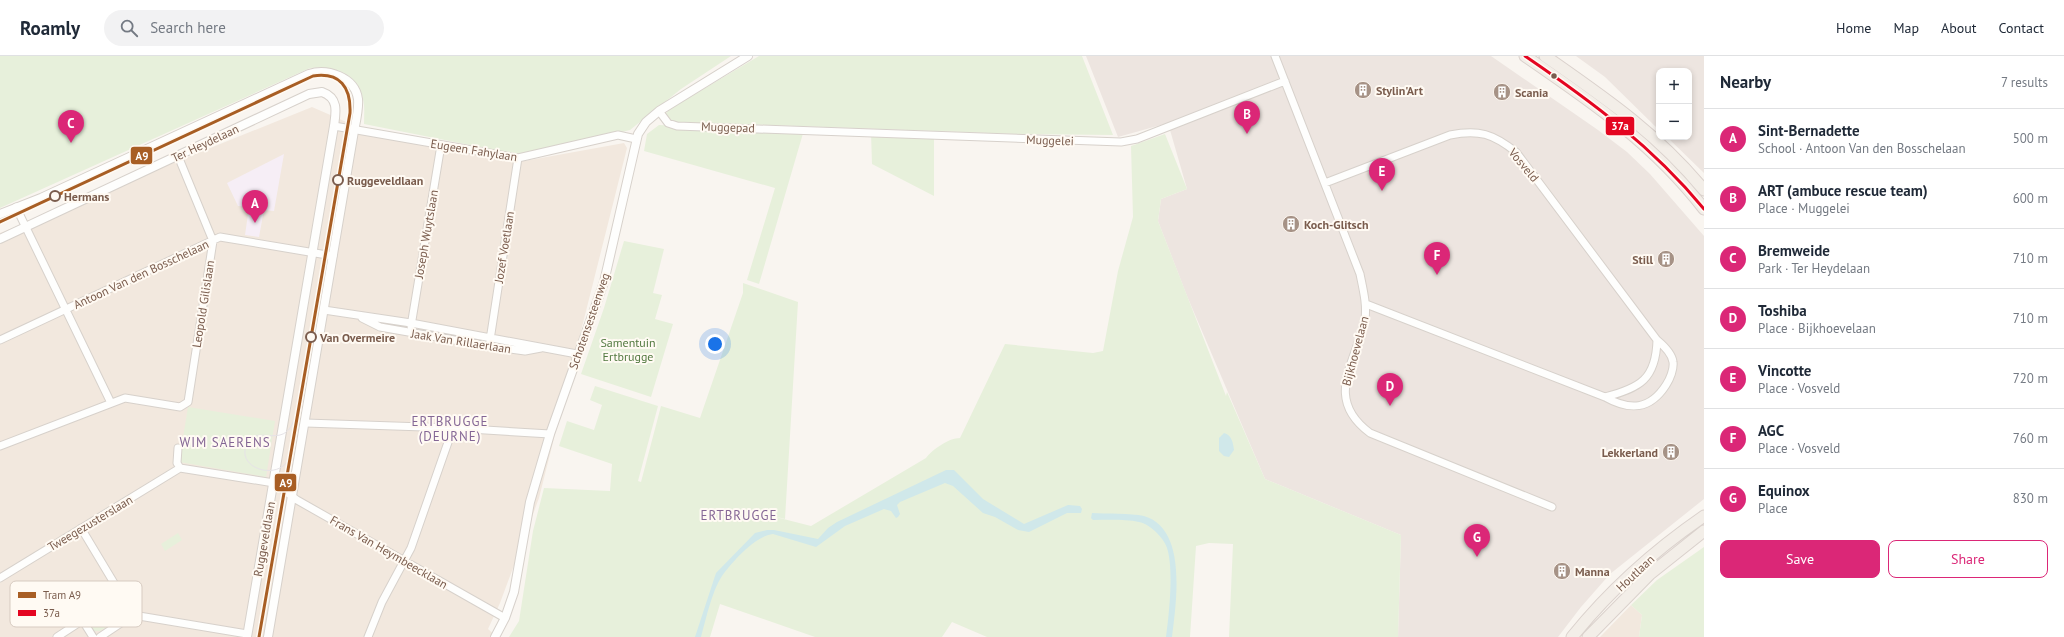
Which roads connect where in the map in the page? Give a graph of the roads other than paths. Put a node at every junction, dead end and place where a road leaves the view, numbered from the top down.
1 (748, 56) edge
2 (1275, 56) edge
3 (1525, 56) edge
4 (1549, 57) edge
5 (1544, 69) junction
6 (1285, 81) junction
7 (348, 82) joint
8 (336, 110) joint
9 (659, 111) junction
10 (1629, 115) junction
11 (1622, 125) junction
12 (334, 126) junction
13 (354, 130) junction
14 (804, 130) joint
15 (636, 139) junction
16 (441, 145) junction
17 (178, 156) junction
18 (518, 158) junction
19 (1325, 183) junction
20 (1704, 190) edge
21 (1703, 206) edge
22 (16, 207) junction
23 (0, 214) edge
24 (25, 227) junction
25 (0, 239) edge
26 (213, 241) junction
27 (312, 252) junction
28 (333, 256) junction
29 (1366, 304) junction
30 (64, 310) junction
31 (324, 310) junction
32 (356, 315) junction
33 (411, 323) junction
34 (410, 332) junction
35 (490, 336) junction
36 (0, 340) edge
37 (1657, 340) junction
38 (488, 346) junction
39 (545, 347) junction
40 (577, 354) junction
41 (1605, 397) junction
42 (111, 403) junction
43 (306, 423) junction
44 (453, 428) junction
45 (550, 434) junction
46 (0, 446) edge
47 (178, 448) dead end
48 (180, 468) junction
49 (274, 483) junction
50 (293, 497) junction
51 (1552, 507) dead end
52 (1704, 516) edge
53 (82, 528) junction
54 (1704, 531) edge
55 (403, 560) junction
56 (0, 578) edge
57 (113, 581) edge
58 (142, 617) edge
59 (505, 618) junction
60 (73, 627) edge
61 (87, 627) edge
62 (115, 627) edge
63 (247, 635) edge
64 (57, 637) edge
65 (94, 637) edge
66 (100, 637) edge
67 (268, 637) edge
68 (368, 637) edge
69 (495, 637) edge
70 (1572, 637) edge
71 (1588, 637) edge

1 - 9 street, Schotensesteenweg
2 - 6 street, Bijkhoevelaan
3 - 5 main road
4 - 5 street
4 - 10 main road
5 - 11 main road
6 - 14 street, Muggelei
6 - 19 street, Bijkhoevelaan
7 - 13 street, Ruggeveldlaan
7 - 22 street, Ter Heydelaan
8 - 12 street, Ruggeveldlaan
8 - 17 street, Ter Heydelaan
9 - 14 street, Muggepad
9 - 15 street, Schotensesteenweg
10 - 11 street
10 - 20 main road
11 - 21 main road
12 - 13 street, Eugeen Fahylaan
12 - 27 street, Ruggeveldlaan
13 - 16 street, Eugeen Fahylaan
13 - 28 street, Ruggeveldlaan
15 - 18 street, Eugeen Fahylaan
15 - 40 street, Schotensesteenweg
16 - 18 street, Eugeen Fahylaan
16 - 33 street, Joseph Wuytslaan
17 - 24 street, Ter Heydelaan
17 - 26 street
18 - 35 street, Jozef Voetlaan
19 - 29 street, Bijkhoevelaan
19 - 37 street, Vosveld
22 - 23 street, Ter Heydelaan
22 - 24 street
24 - 25 street, Ter Heydelaan
24 - 30 street
26 - 27 street, Antoon Van den Bosschelaan
26 - 30 street, Antoon Van den Bosschelaan
26 - 42 street, Leopold Gilislaan
27 - 28 street, Antoon Van den Bosschelaan
27 - 49 street, Ruggeveldlaan
28 - 31 street, Ruggeveldlaan
29 - 41 street, Vosveld
29 - 51 street, Bijkhoevelaan
30 - 36 street, Antoon Van den Bosschelaan
30 - 42 street
31 - 32 street, Jaak Van Rillaerlaan
31 - 43 street, Ruggeveldlaan
32 - 33 street, Jaak Van Rillaerlaan
32 - 34 street, Jaak Van Rillaerlaan
33 - 34 street, Joseph Wuytslaan
33 - 35 street, Jaak Van Rillaerlaan
34 - 38 street, Jaak Van Rillaerlaan
35 - 38 street, Jozef Voetlaan
35 - 39 street, Jaak Van Rillaerlaan
37 - 41 street
37 - 41 street, Vosveld
38 - 39 street, Jaak Van Rillaerlaan
39 - 40 street, Jaak Van Rillaerlaan
40 - 45 street, Schotensesteenweg
42 - 46 street
43 - 44 street
43 - 50 street, Ruggeveldlaan
44 - 45 street
44 - 55 street
45 - 59 street, Schotensesteenweg
47 - 48 street
48 - 49 street
48 - 53 street, Tweegezusterslaan
49 - 50 street, Frans Van Heymbeecklaan
49 - 63 street, Ruggeveldlaan
50 - 55 street, Frans Van Heymbeecklaan
50 - 67 street, Ruggeveldlaan
52 - 70 main road, Houtlaan
53 - 56 street, Tweegezusterslaan
53 - 57 street
54 - 71 main road, Houtlaan
55 - 59 street, Frans Van Heymbeecklaan
55 - 68 street
58 - 63 street
59 - 69 street, Schotensesteenweg
60 - 64 street
61 - 65 street
62 - 66 street

